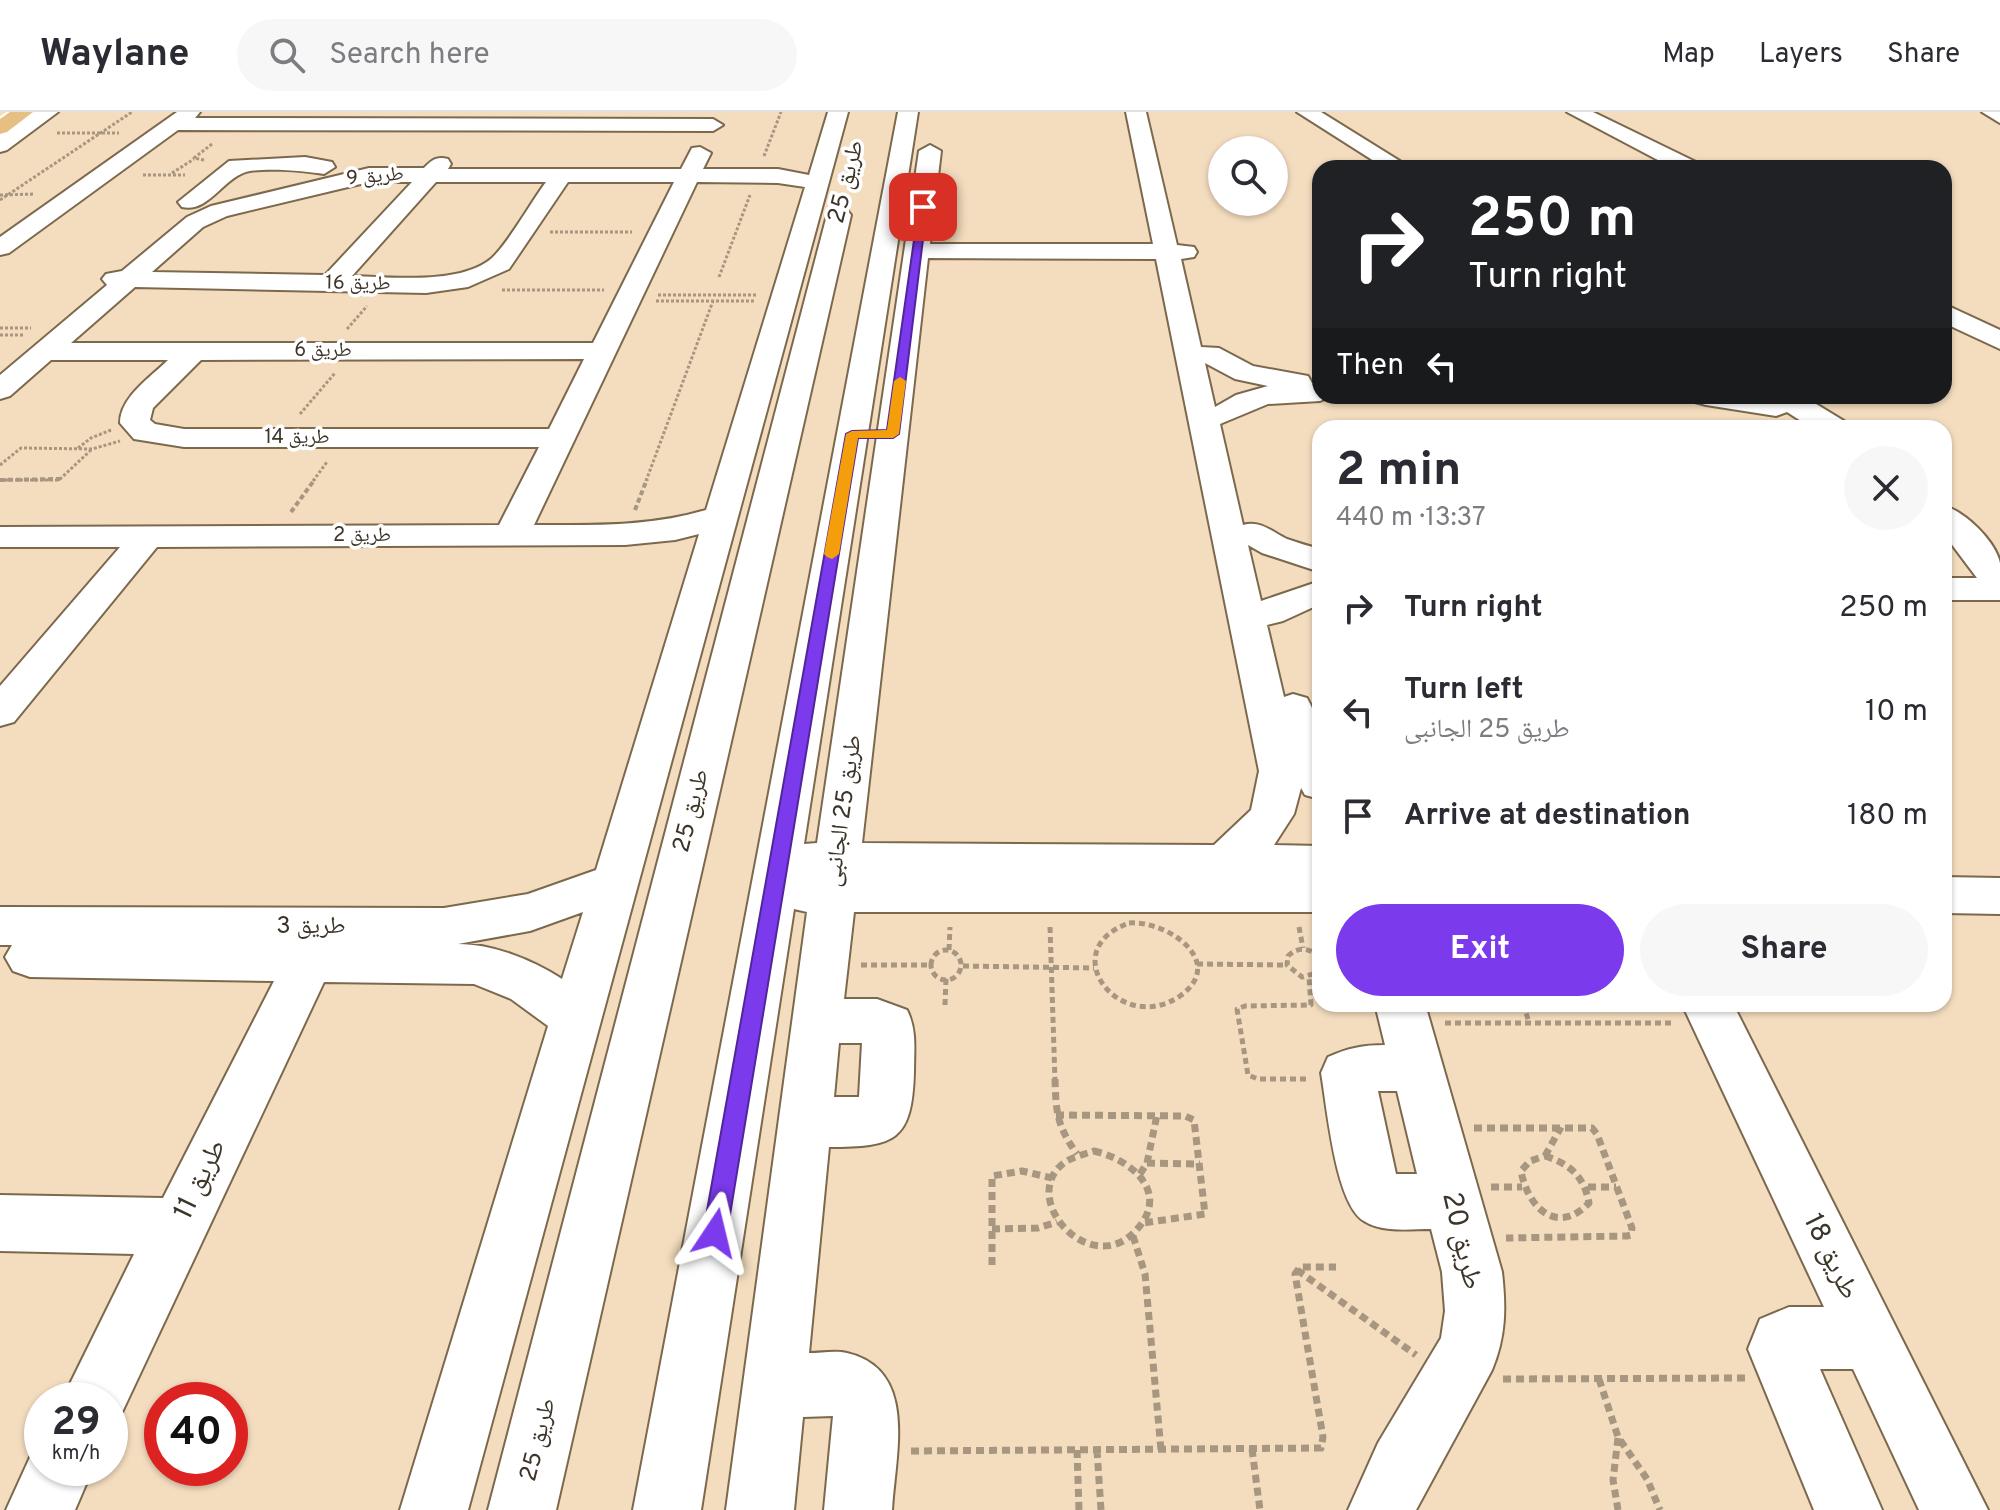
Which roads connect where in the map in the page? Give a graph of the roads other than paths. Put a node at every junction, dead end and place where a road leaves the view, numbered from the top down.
1 (48, 112) edge
2 (838, 112) edge
3 (864, 112) edge
4 (908, 112) edge
5 (932, 112) edge
6 (1136, 112) edge
7 (1152, 112) edge
8 (1307, 112) edge
9 (1992, 112) edge
10 (1568, 116) edge
11 (2000, 117) edge
12 (298, 118) edge
13 (602, 118) edge
14 (716, 119) edge
15 (1337, 121) edge
16 (175, 123) edge
17 (14, 124) edge
18 (0, 146) edge
19 (1154, 158) junction
20 (1393, 160) edge
21 (1643, 160) edge
22 (1671, 160) edge
23 (436, 169) junction
24 (691, 172) junction
25 (822, 172) junction
26 (298, 174) junction
27 (562, 175) junction
28 (227, 179) junction
29 (910, 184) junction
30 (266, 186) junction
31 (183, 204) dead end
32 (0, 248) edge
33 (917, 251) junction
34 (1176, 252) junction
35 (104, 278) junction
36 (131, 279) junction
37 (332, 283) junction
38 (1952, 297) edge
39 (1952, 316) edge
40 (2000, 321) edge
41 (42, 339) junction
42 (2000, 341) edge
43 (1200, 346) junction
44 (194, 351) junction
45 (601, 351) junction
46 (0, 365) edge
47 (1312, 382) edge
48 (0, 390) edge
49 (1312, 392) edge
50 (1777, 404) edge
51 (1781, 404) edge
52 (1213, 417) junction
53 (1798, 420) edge
54 (1816, 420) edge
55 (834, 434) junction
56 (559, 438) junction
57 (1952, 502) edge
58 (1240, 515) junction
59 (722, 516) junction
60 (1952, 523) edge
61 (2000, 530) edge
62 (512, 534) junction
63 (0, 537) edge
64 (139, 546) junction
65 (0, 556) edge
66 (1312, 558) edge
67 (682, 570) junction
68 (1952, 571) edge
69 (1996, 576) edge
70 (1952, 587) edge
71 (1312, 595) edge
72 (1258, 613) junction
73 (673, 684) junction
74 (723, 684) junction
75 (0, 712) edge
76 (1312, 768) edge
77 (1224, 862) junction
78 (1312, 863) edge
79 (1952, 866) edge
80 (2000, 866) edge
81 (776, 877) junction
82 (835, 877) junction
83 (615, 882) junction
84 (1312, 894) edge
85 (1952, 895) edge
86 (2000, 896) edge
87 (0, 926) edge
88 (0, 957) edge
89 (309, 961) junction
90 (1711, 1013) edge
91 (575, 1019) junction
92 (816, 1021) junction
93 (1407, 1032) edge
94 (805, 1122) junction
95 (1458, 1220) junction
96 (0, 1223) edge
97 (178, 1227) junction
98 (1870, 1338) junction
99 (103, 1382) edge
100 (775, 1386) junction
101 (860, 1481) edge
102 (51, 1486) edge
103 (40, 1510) edge
104 (434, 1510) edge
105 (522, 1510) edge
106 (667, 1510) edge
107 (760, 1510) edge
108 (1382, 1510) edge
109 (1848, 1510) edge
110 (1954, 1510) edge

1 - 17 street
2 - 25 street
3 - 55 street, طريق 25
4 - 29 street, طريق 25
5 - 29 street, طريق 25 الجانبى
6 - 19 street
7 - 19 street
8 - 15 street
9 - 11 street
10 - 21 street
10 - 22 street
12 - 13 street
12 - 16 street
13 - 14 street
14 - 24 street
15 - 20 street
16 - 32 street
17 - 18 street
19 - 34 street
23 - 24 street, طريق 9
23 - 27 street, طريق 9
23 - 30 street, طريق 9
23 - 36 street, طريق 9
23 - 37 street
24 - 25 street, طريق 9
24 - 27 street, طريق 9
24 - 45 street
25 - 59 street
26 - 28 street
26 - 28 street
26 - 30 street
27 - 37 street, طريق 16
28 - 30 street
28 - 31 street
29 - 33 street, طريق 25 الجانبى
29 - 55 street, طريق 25
30 - 35 street, طريق 9
33 - 34 street
33 - 55 street, طريق 25 الجانبى
34 - 43 street
35 - 36 street, طريق 16
35 - 41 street, طريق 9
36 - 37 street, طريق 16
36 - 41 street, طريق 9
38 - 40 street
39 - 42 street
41 - 44 street, طريق 6
41 - 46 street, طريق 9
41 - 48 street, طريق 9
43 - 47 street
43 - 52 street
44 - 45 street, طريق 6
44 - 56 street, طريق 14
45 - 56 street
49 - 52 street
50 - 53 street
51 - 54 street
52 - 58 street
55 - 74 street, طريق 25
55 - 81 street, طريق 25
55 - 82 street, طريق 25 الجانبى
56 - 62 street
57 - 61 street
58 - 66 street
58 - 72 street
59 - 62 street, طريق 2
59 - 67 street
60 - 69 street
62 - 64 street, طريق 2
63 - 64 street, طريق 2
64 - 65 street, طريق 2
64 - 67 street, طريق 2
64 - 75 street
67 - 73 street
68 - 69 street
69 - 70 street
71 - 72 street
72 - 76 street
72 - 77 street
73 - 74 street
73 - 83 street
74 - 105 street, طريق 25
77 - 78 street
77 - 82 street
79 - 80 street
81 - 82 street
81 - 106 street, طريق 25
82 - 84 street
82 - 92 street, طريق 25 الجانبى
83 - 87 street, طريق 3
83 - 91 street
85 - 86 street
88 - 89 street, طريق 3
89 - 91 street, طريق 3
89 - 97 street, طريق 11
90 - 98 street, طريق 18
91 - 104 street
92 - 94 street, طريق 25 الجانبى
92 - 94 street
93 - 95 street, طريق 20
93 - 95 street
94 - 100 street, طريق 25 الجانبى
95 - 108 street, طريق 20
96 - 97 street
97 - 99 street, طريق 11
98 - 109 street
98 - 110 street, طريق 18
100 - 101 street
100 - 107 street, طريق 25 الجانبى
102 - 103 street

